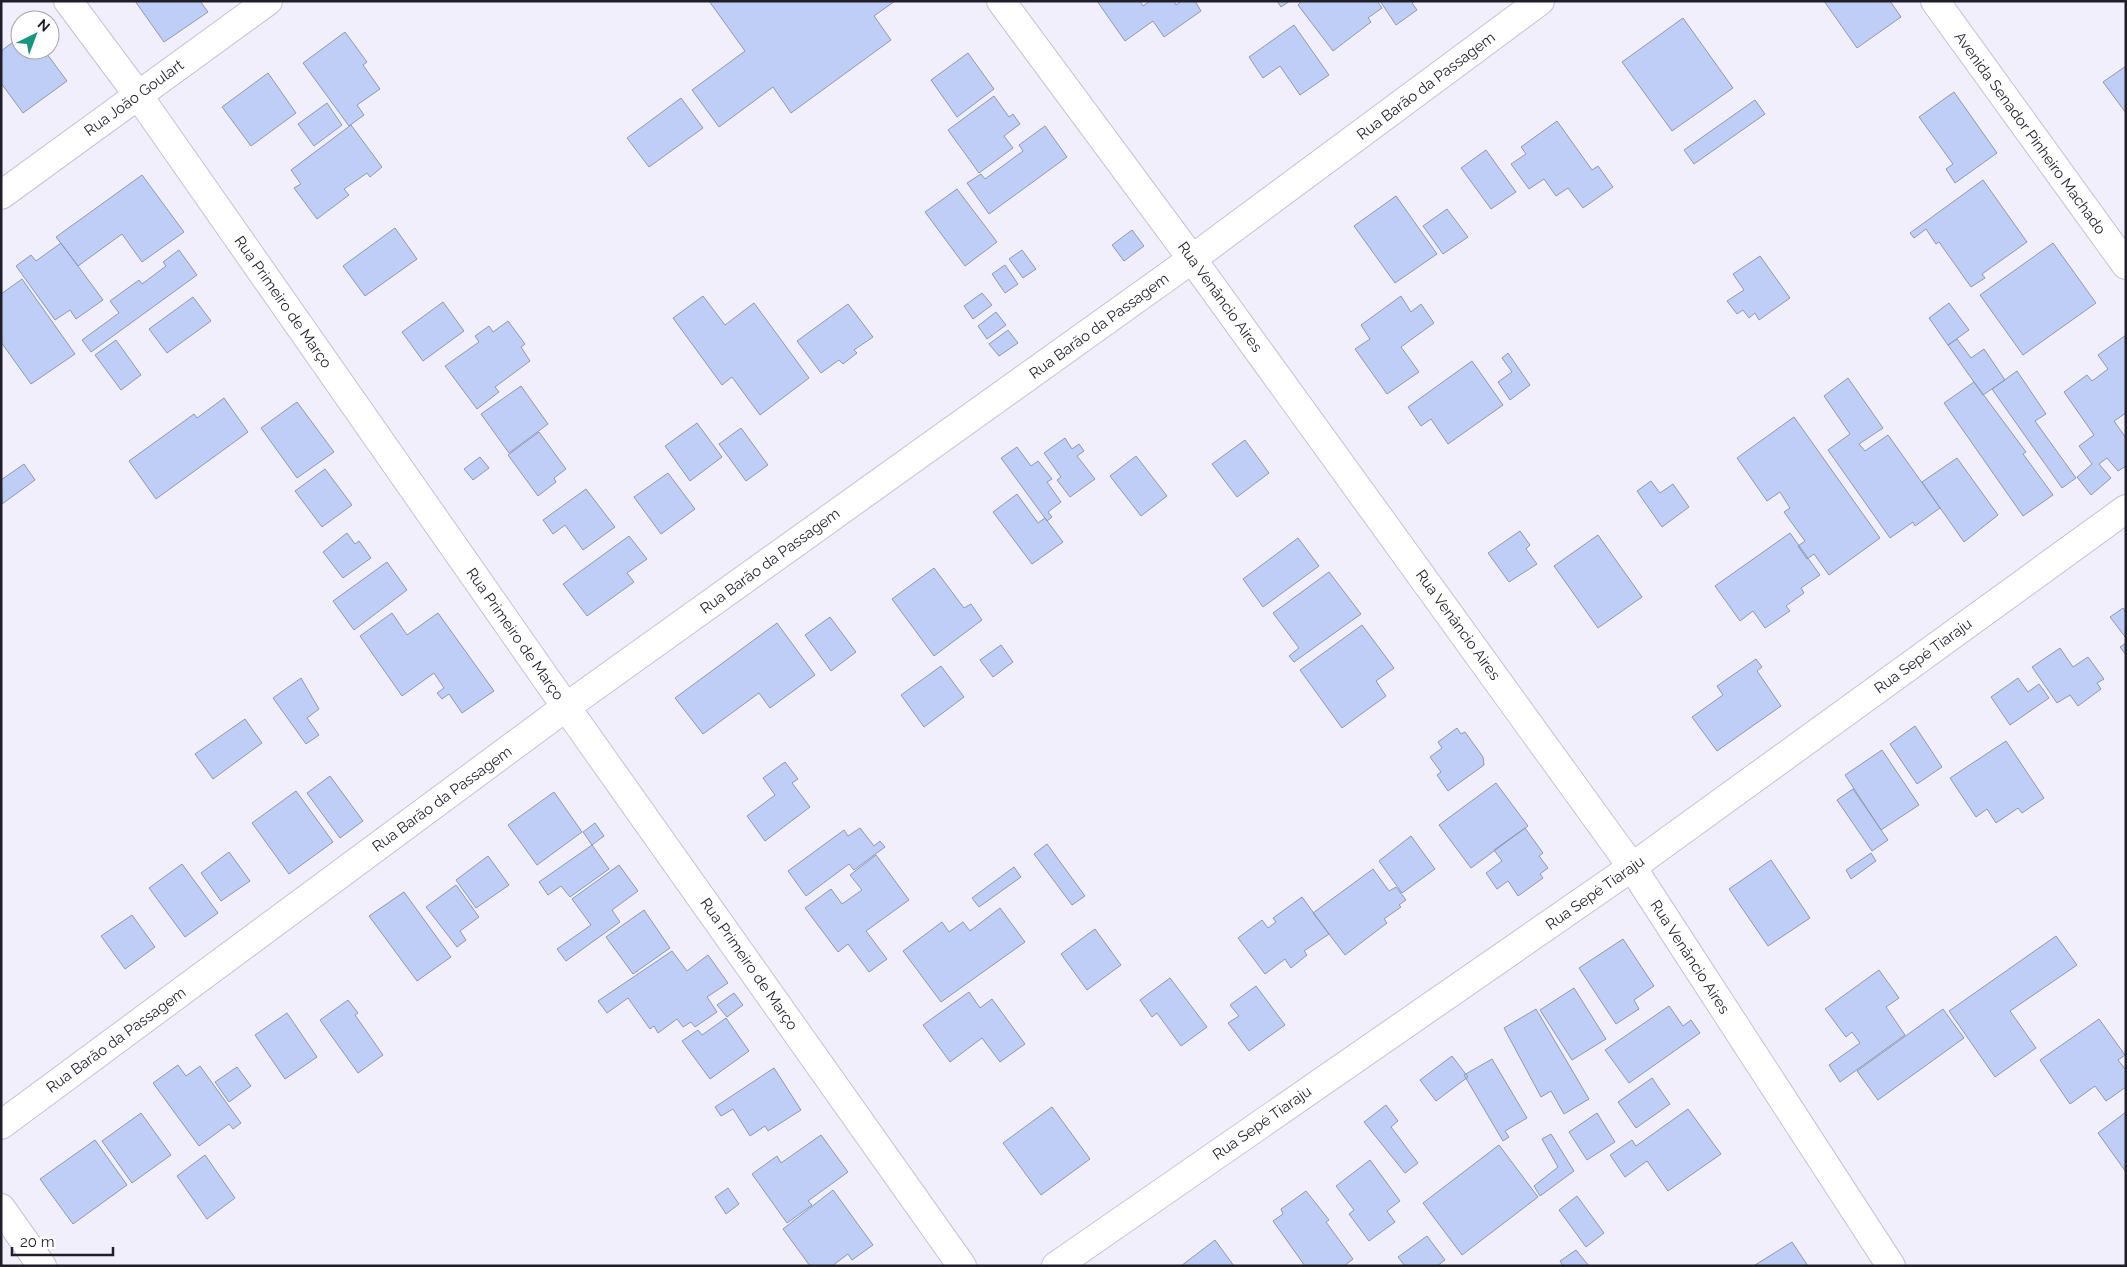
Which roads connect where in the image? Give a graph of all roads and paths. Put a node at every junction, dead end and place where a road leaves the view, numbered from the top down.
1 (68, 1) edge
2 (268, 1) edge
3 (1001, 1) edge
4 (1540, 1) edge
5 (1935, 1) edge
6 (138, 95) junction
7 (1, 196) edge
8 (1192, 259) junction
9 (2126, 265) edge
10 (2126, 509) edge
11 (566, 707) junction
12 (1632, 867) junction
13 (1, 1125) edge
14 (1, 1208) edge
15 (42, 1266) edge
16 (962, 1266) edge
17 (1056, 1266) edge
18 (1891, 1266) edge

1 - 6 street, Rua Primeiro de Março
2 - 6 street, Rua João Goulart
3 - 8 street, Rua Venâncio Aires
4 - 8 street, Rua Barão da Passagem
5 - 9 street, Avenida Senador Pinheiro Machado
6 - 7 street, Rua João Goulart
6 - 11 street, Rua Primeiro de Março
8 - 11 street, Rua Barão da Passagem
8 - 12 street, Rua Venâncio Aires
10 - 12 street, Rua Sepé Tiaraju
11 - 13 street, Rua Barão da Passagem
11 - 16 street, Rua Primeiro de Março
12 - 17 street, Rua Sepé Tiaraju
12 - 18 street, Rua Venâncio Aires
14 - 15 street

